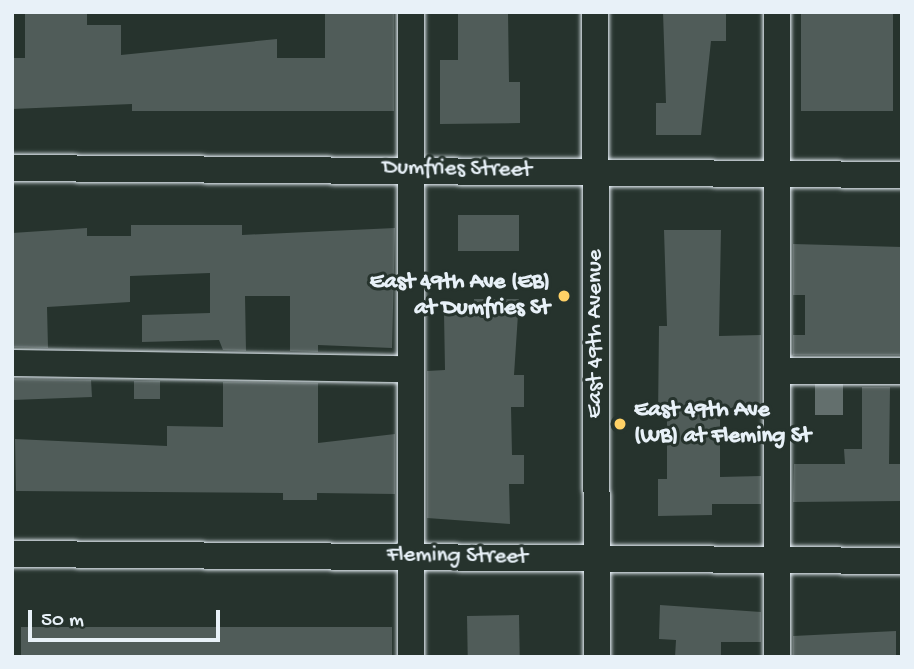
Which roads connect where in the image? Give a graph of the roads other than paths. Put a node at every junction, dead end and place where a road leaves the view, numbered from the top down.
1 (411, 12) edge
2 (595, 12) edge
3 (777, 12) edge
4 (12, 168) edge
5 (411, 169) junction
6 (595, 172) junction
7 (778, 174) junction
8 (902, 175) edge
9 (12, 363) edge
10 (410, 369) junction
11 (779, 370) junction
12 (902, 371) edge
13 (12, 554) edge
14 (411, 557) junction
15 (597, 559) junction
16 (779, 560) junction
17 (902, 561) edge
18 (411, 657) edge
19 (597, 657) edge
20 (777, 657) edge

1 - 5 street
2 - 6 street, East 49th Avenue
3 - 7 street
4 - 5 street, Dumfries Street
5 - 6 street, Dumfries Street
5 - 10 street
6 - 7 street, Dumfries Street
6 - 15 street, East 49th Avenue
7 - 8 street, Dumfries Street
7 - 11 street
9 - 10 street
10 - 14 street
11 - 12 street
11 - 16 street
13 - 14 street, Fleming Street
14 - 15 street, Fleming Street
14 - 18 street
15 - 16 street, Fleming Street
15 - 19 street, East 49th Avenue
16 - 17 street, Fleming Street
16 - 20 street

